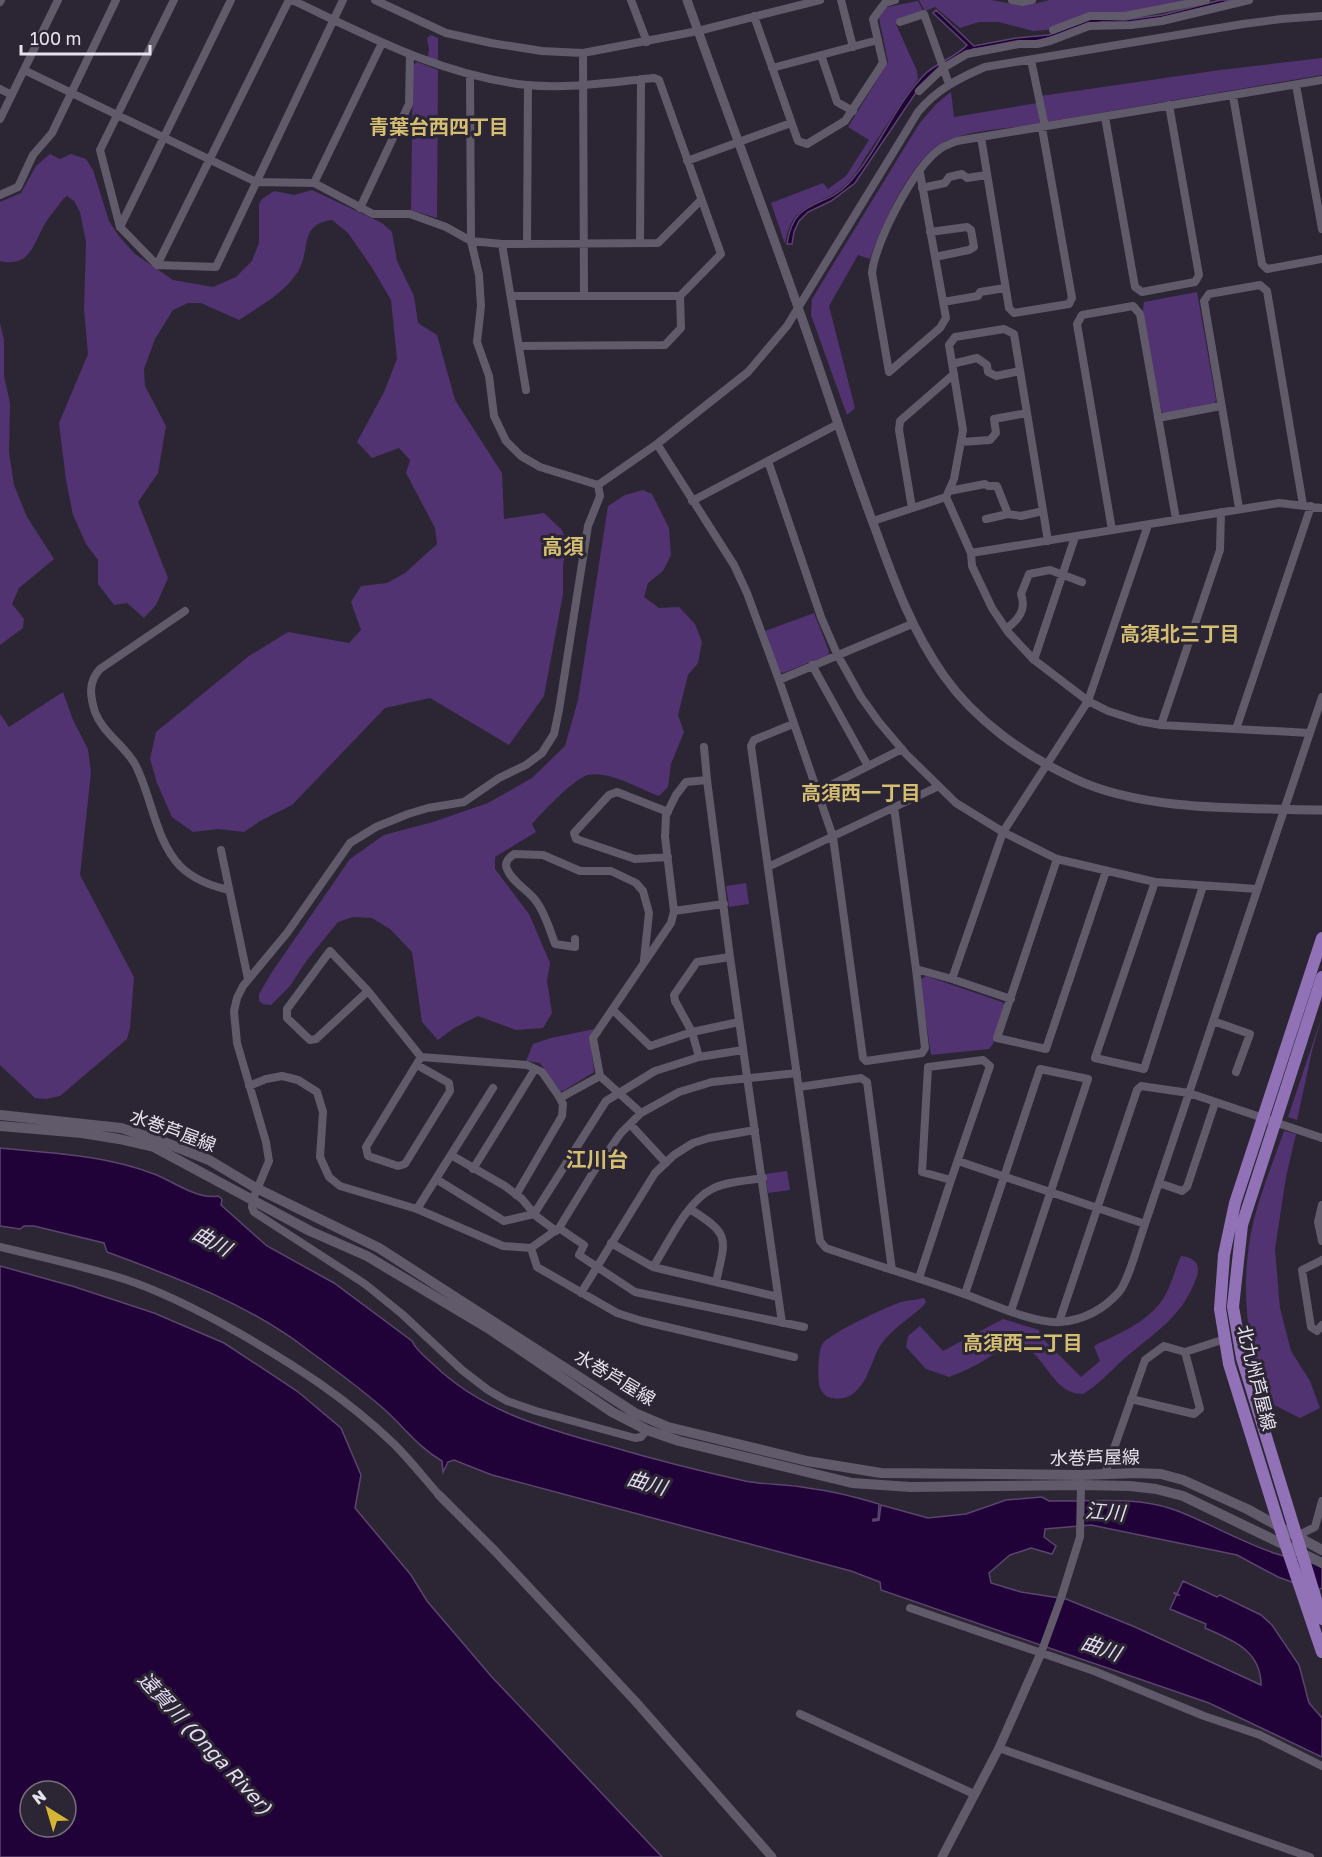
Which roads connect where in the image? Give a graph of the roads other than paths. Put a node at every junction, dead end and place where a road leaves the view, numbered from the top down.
1 (58, 0) edge
2 (116, 0) edge
3 (174, 0) edge
4 (231, 0) edge
5 (290, 0) edge
6 (344, 0) edge
7 (375, 0) edge
8 (631, 0) edge
9 (687, 0) edge
10 (820, 0) edge
11 (841, 0) edge
12 (895, 0) edge
13 (1012, 0) edge
14 (1032, 0) edge
15 (1206, 0) edge
16 (1249, 0) edge
17 (807, 1) edge
18 (754, 16) junction
19 (1322, 16) edge
20 (333, 20) junction
21 (900, 22) dead end
22 (1053, 30) dead end
23 (698, 32) junction
24 (878, 40) junction
25 (646, 42) junction
26 (382, 43) junction
27 (853, 47) junction
28 (583, 53) junction
29 (821, 55) junction
30 (410, 56) junction
31 (1031, 60) junction
32 (772, 68) junction
33 (943, 68) junction
34 (24, 70) junction
35 (470, 76) junction
36 (641, 79) junction
37 (1322, 81) edge
38 (949, 84) junction
39 (528, 85) junction
40 (583, 85) junction
41 (1296, 85) junction
42 (0, 89) edge
43 (919, 91) dead end
44 (71, 94) junction
45 (12, 95) junction
46 (1233, 96) junction
47 (1169, 105) junction
48 (853, 111) junction
49 (117, 117) junction
50 (1105, 117) junction
51 (0, 119) edge
52 (791, 123) junction
53 (1042, 128) junction
54 (981, 137) junction
55 (164, 138) junction
56 (739, 141) junction
57 (210, 160) junction
58 (687, 161) junction
59 (920, 172) junction
60 (987, 175) junction
61 (256, 182) junction
62 (314, 183) junction
63 (922, 188) junction
64 (0, 195) edge
65 (701, 200) junction
66 (360, 208) junction
67 (1322, 226) edge
68 (120, 227) junction
69 (930, 232) junction
70 (471, 241) junction
71 (584, 243) junction
72 (640, 243) junction
73 (502, 244) junction
74 (527, 244) junction
75 (935, 257) junction
76 (1322, 259) edge
77 (157, 265) junction
78 (1005, 288) junction
79 (511, 296) junction
80 (584, 296) junction
81 (680, 296) junction
82 (943, 302) junction
83 (798, 306) junction
84 (519, 346) junction
85 (952, 364) junction
86 (1020, 371) junction
87 (954, 374) junction
88 (526, 390) dead end
89 (1221, 406) junction
90 (1027, 413) junction
91 (1158, 418) junction
92 (838, 424) junction
93 (961, 442) junction
94 (657, 444) junction
95 (768, 461) junction
96 (598, 485) junction
97 (947, 494) junction
98 (692, 501) junction
99 (1307, 505) junction
100 (912, 508) junction
101 (1239, 508) junction
102 (1322, 508) edge
103 (1043, 511) junction
104 (1221, 512) junction
105 (1008, 514) junction
106 (986, 519) dead end
107 (1176, 519) junction
108 (873, 522) junction
109 (1148, 525) junction
110 (1112, 530) junction
111 (1075, 537) junction
112 (1048, 541) junction
113 (971, 553) junction
114 (1062, 575) junction
115 (1082, 582) dead end
116 (185, 611) dead end
117 (912, 624) junction
118 (1006, 629) junction
119 (837, 654) junction
120 (1034, 660) junction
121 (813, 665) junction
122 (779, 680) junction
123 (1322, 697) edge
124 (1088, 701) junction
125 (793, 724) junction
126 (1161, 725) junction
127 (1236, 729) junction
128 (1310, 733) junction
129 (704, 747) dead end
130 (902, 749) junction
131 (1045, 764) junction
132 (868, 766) junction
133 (707, 780) junction
134 (938, 787) junction
135 (817, 792) junction
136 (894, 807) junction
137 (1284, 809) junction
138 (1322, 810) edge
139 (668, 812) junction
140 (1003, 832) junction
141 (832, 837) junction
142 (221, 850) dead end
143 (668, 857) junction
144 (1057, 859) junction
145 (768, 867) junction
146 (1106, 871) junction
147 (1155, 882) junction
148 (1203, 886) junction
149 (1257, 889) junction
150 (228, 890) junction
151 (724, 904) junction
152 (674, 911) junction
153 (1322, 938) edge
154 (576, 939) dead end
155 (730, 957) junction
156 (644, 962) junction
157 (916, 969) junction
158 (1322, 977) edge
159 (248, 979) junction
160 (952, 979) junction
161 (368, 991) junction
162 (1315, 991) edge
163 (1011, 999) junction
164 (612, 1010) junction
165 (1213, 1021) junction
166 (739, 1022) junction
167 (692, 1032) junction
168 (743, 1050) junction
169 (699, 1057) junction
170 (419, 1061) junction
171 (535, 1069) junction
172 (797, 1072) junction
173 (1236, 1072) dead end
174 (600, 1076) junction
175 (748, 1077) junction
176 (249, 1086) junction
177 (799, 1087) junction
178 (493, 1088) dead end
179 (619, 1093) junction
180 (1189, 1093) junction
181 (560, 1098) junction
182 (1215, 1102) junction
183 (641, 1113) junction
184 (0, 1115) edge
185 (630, 1124) junction
186 (0, 1126) edge
187 (755, 1130) junction
188 (1322, 1138) edge
189 (451, 1155) junction
190 (958, 1161) junction
191 (666, 1162) junction
192 (473, 1169) junction
193 (1003, 1176) junction
194 (763, 1178) junction
195 (436, 1179) junction
196 (951, 1180) junction
197 (1159, 1183) junction
198 (257, 1189) junction
199 (1050, 1192) junction
200 (516, 1195) junction
201 (253, 1199) junction
202 (1322, 1205) edge
203 (1097, 1208) junction
204 (417, 1209) junction
205 (690, 1209) junction
206 (534, 1214) junction
207 (1145, 1224) junction
208 (557, 1229) junction
209 (1322, 1241) edge
210 (611, 1243) junction
211 (0, 1247) edge
212 (531, 1248) junction
213 (1322, 1260) edge
214 (597, 1267) junction
215 (653, 1268) junction
216 (892, 1270) junction
217 (919, 1278) junction
218 (716, 1282) junction
219 (581, 1293) junction
220 (965, 1294) junction
221 (778, 1297) junction
222 (1011, 1311) junction
223 (1059, 1322) junction
224 (782, 1323) junction
225 (1322, 1325) edge
226 (804, 1328) dead end
227 (1225, 1339) junction
228 (1185, 1352) junction
229 (794, 1357) dead end
230 (1131, 1399) junction
231 (647, 1430) junction
232 (1105, 1474) junction
233 (1081, 1489) junction
234 (439, 1495) joint
235 (1322, 1501) edge
236 (1280, 1528) junction
237 (1295, 1549) junction
238 (1320, 1558) edge
239 (910, 1608) dead end
240 (1322, 1619) edge
241 (1042, 1650) junction
242 (1322, 1652) edge
243 (800, 1714) dead end
244 (999, 1748) junction
245 (1322, 1766) edge
246 (974, 1794) junction
247 (772, 1857) edge
248 (942, 1857) edge
249 (1310, 1857) edge

1 - 34 street
2 - 44 street
3 - 49 street
4 - 55 street
5 - 20 street
5 - 57 street
6 - 20 street
7 - 28 street
8 - 25 street
9 - 23 street
10 - 17 street
11 - 27 street
12 - 24 street
13 - 14 street
15 - 22 street
16 - 33 street
17 - 18 street
18 - 23 street
18 - 32 street
19 - 31 street
20 - 26 street
20 - 61 street
21 - 33 street
23 - 25 street
23 - 56 street
24 - 27 street
24 - 48 street
25 - 28 street
26 - 30 street
26 - 62 street
27 - 29 street
28 - 40 street
29 - 32 street
29 - 48 street
30 - 35 street
30 - 66 street
31 - 38 street
31 - 53 street
32 - 52 street
33 - 38 street
33 - 43 street
34 - 44 street
34 - 45 street
35 - 39 street
35 - 70 street
36 - 40 street
36 - 58 street
36 - 72 street
37 - 41 street
38 - 83 street
39 - 40 street
39 - 74 street
40 - 71 street
41 - 46 street
41 - 67 street
42 - 45 street
44 - 49 street
44 - 64 street
45 - 51 street
46 - 47 street
46 - 76 street
47 - 50 street
47 - 50 street
48 - 52 street
49 - 55 street
49 - 68 street
50 - 53 street
52 - 56 street
53 - 54 street
53 - 78 street
54 - 59 street
54 - 60 street
55 - 57 street
55 - 68 street
56 - 58 street
56 - 83 street
57 - 61 street
57 - 77 street
58 - 65 street
59 - 63 street
59 - 82 street
60 - 63 street
60 - 78 street
61 - 62 street
61 - 77 street
62 - 66 street
63 - 69 street
65 - 72 street
65 - 81 street
66 - 70 street
68 - 77 street
69 - 75 street
69 - 75 street
70 - 73 street
70 - 96 street
71 - 72 street
71 - 74 street
71 - 80 street
73 - 74 street
73 - 79 street
75 - 82 street
78 - 82 street
79 - 80 street
79 - 84 street
80 - 81 street
81 - 84 street
83 - 92 street
83 - 94 street
84 - 88 street
85 - 86 street
85 - 86 street
85 - 87 street
86 - 90 street
87 - 93 street
87 - 100 street
89 - 91 street
89 - 99 street
89 - 101 street
90 - 93 street
90 - 103 street
91 - 107 street
91 - 110 street
92 - 95 street
92 - 108 street
93 - 97 street
94 - 96 street
94 - 98 street
95 - 98 street
95 - 119 street
96 - 159 street
97 - 100 street
97 - 105 street
97 - 113 street
98 - 122 street
99 - 101 street
99 - 102 street
99 - 127 street
100 - 108 street
101 - 104 street
103 - 105 street
103 - 112 street
104 - 107 street
104 - 126 street
105 - 106 street
107 - 109 street
108 - 117 street
109 - 110 street
109 - 124 street
110 - 111 street
111 - 112 street
111 - 114 street
112 - 113 street
113 - 118 street
114 - 115 street
114 - 118 street
114 - 120 street
116 - 150 street
117 - 119 street
117 - 131 street
118 - 120 street
119 - 121 street
119 - 130 street
120 - 124 street
121 - 122 street
121 - 132 street
122 - 125 street
123 - 128 street
124 - 126 street
124 - 131 street
125 - 135 street
125 - 145 street
126 - 127 street
127 - 128 street
128 - 137 street
129 - 133 street
130 - 132 street
130 - 134 street
131 - 137 street
131 - 140 street
132 - 135 street
133 - 139 street
133 - 151 street
134 - 136 street
134 - 140 street
135 - 141 street
136 - 141 street
136 - 157 street
137 - 138 street
137 - 149 street
139 - 143 street
139 - 143 street
140 - 144 street
140 - 160 street
141 - 145 street
141 - 157 street
142 - 150 street
143 - 152 street
144 - 146 street
144 - 163 street
145 - 172 street
146 - 147 street
146 - 163 street
147 - 148 street
147 - 148 street
148 - 149 street
149 - 165 street
150 - 159 street
151 - 152 street
151 - 155 street
152 - 156 street
153 - 162 main road, 北九州芦屋線
154 - 156 street
155 - 166 street
155 - 167 street
156 - 164 street
157 - 160 street
158 - 162 main road, 北九州芦屋線
159 - 176 street
160 - 163 street
161 - 161 street
161 - 170 street
162 - 227 main road, 北九州芦屋線
162 - 237 main road, 北九州芦屋線
164 - 167 street
164 - 174 street
165 - 173 street
165 - 180 street
166 - 167 street
166 - 168 street
167 - 169 street
168 - 169 street
168 - 175 street
169 - 179 street
170 - 170 street
170 - 171 street
171 - 181 street
171 - 192 street
172 - 175 street
172 - 177 street
174 - 179 street
174 - 181 street
175 - 183 street
175 - 187 street
176 - 198 street
176 - 204 street
177 - 216 street
177 - 216 street
178 - 189 street
179 - 183 street
179 - 206 street
180 - 182 street
180 - 197 street
180 - 203 street
181 - 200 street
182 - 188 street
182 - 197 street
183 - 185 street
184 - 198 main road, 水巻芦屋線
185 - 191 street
185 - 208 street
186 - 201 main road, 水巻芦屋線
187 - 191 street
187 - 194 street
189 - 192 street
189 - 195 street
190 - 193 street
190 - 196 street
190 - 196 street
191 - 210 street
192 - 200 street
193 - 199 street
193 - 199 street
193 - 220 street
194 - 205 street
194 - 221 street
195 - 204 street
195 - 206 street
196 - 217 street
197 - 207 street
198 - 201 street
198 - 232 main road, 水巻芦屋線
199 - 203 street
199 - 222 street
200 - 206 street
201 - 231 main road, 水巻芦屋線
201 - 231 street
202 - 209 street
203 - 207 street
203 - 223 street
204 - 212 street
205 - 215 street
205 - 218 street
206 - 208 street
207 - 223 street
208 - 212 street
208 - 214 street
210 - 214 street
210 - 215 street
211 - 234 street
212 - 219 street
213 - 225 street
214 - 219 street
214 - 224 street
215 - 218 street
216 - 217 street
217 - 220 street
218 - 221 street
219 - 229 street
220 - 222 street
221 - 224 street
222 - 223 street
224 - 226 street
227 - 228 street
227 - 236 main road, 北九州芦屋線
228 - 230 street
228 - 230 street
230 - 232 street
231 - 233 main road, 水巻芦屋線
232 - 236 main road, 水巻芦屋線
233 - 237 main road, 水巻芦屋線
233 - 241 street
234 - 247 street
235 - 237 street
236 - 237 main road, 北九州芦屋線
237 - 238 main road, 水巻芦屋線
237 - 238 main road, 水巻芦屋線
237 - 240 main road, 北九州芦屋線
237 - 242 main road, 北九州芦屋線
239 - 241 street
241 - 244 street
241 - 245 street
243 - 246 street
244 - 246 street
244 - 249 street
246 - 248 street

